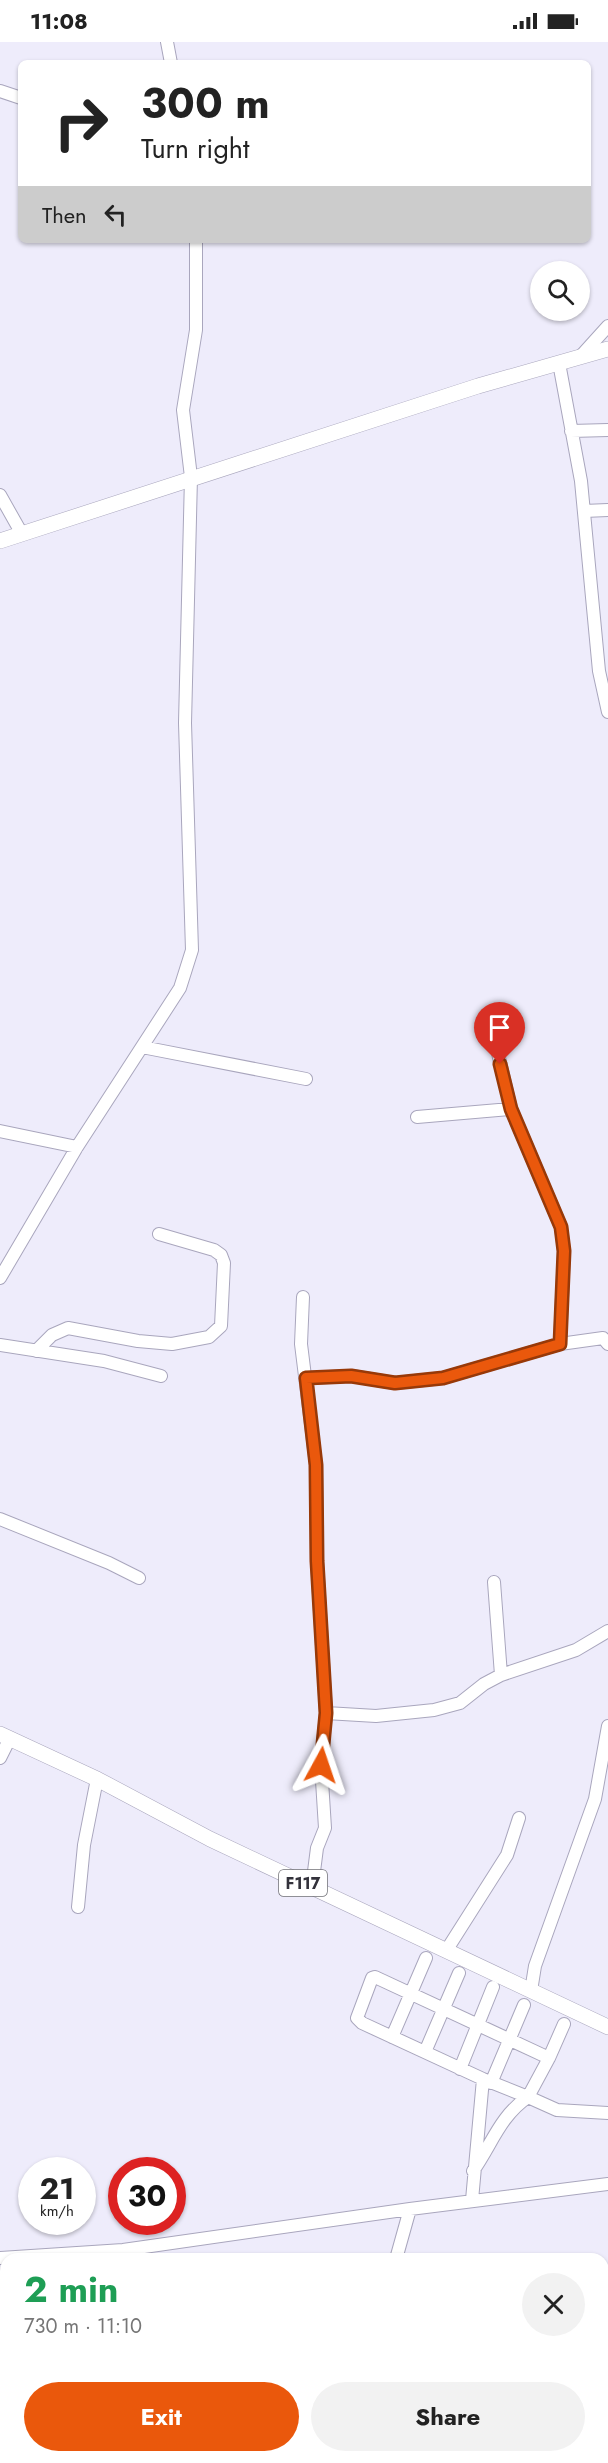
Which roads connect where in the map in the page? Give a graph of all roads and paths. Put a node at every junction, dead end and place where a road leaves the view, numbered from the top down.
1 (167, 42) edge
2 (170, 60) edge
3 (0, 91) edge
4 (18, 97) edge
5 (196, 243) edge
6 (608, 326) edge
7 (608, 349) edge
8 (580, 357) junction
9 (559, 363) junction
10 (608, 430) edge
11 (572, 431) junction
12 (190, 477) junction
13 (0, 495) edge
14 (608, 510) edge
15 (584, 511) junction
16 (21, 534) junction
17 (0, 540) edge
18 (608, 712) edge
19 (490, 1019) dead end
20 (142, 1047) junction
21 (306, 1079) dead end
22 (511, 1109) junction
23 (417, 1117) dead end
24 (0, 1131) edge
25 (77, 1147) junction
26 (159, 1234) dead end
27 (0, 1278) edge
28 (303, 1297) dead end
29 (560, 1344) junction
30 (608, 1344) edge
31 (0, 1345) edge
32 (36, 1351) junction
33 (160, 1376) dead end
34 (306, 1378) junction
35 (0, 1519) edge
36 (139, 1578) dead end
37 (494, 1582) dead end
38 (608, 1631) edge
39 (501, 1675) junction
40 (326, 1713) junction
41 (608, 1726) edge
42 (5, 1736) edge
43 (0, 1758) edge
44 (97, 1779) junction
45 (603, 1786) edge
46 (519, 1818) dead end
47 (312, 1887) junction
48 (78, 1907) dead end
49 (446, 1951) junction
50 (426, 1958) dead end
51 (459, 1973) dead end
52 (493, 1987) dead end
53 (410, 1992) junction
54 (527, 1998) junction
55 (444, 2008) junction
56 (476, 2024) junction
57 (564, 2024) dead end
58 (608, 2027) edge
59 (392, 2037) junction
60 (509, 2039) junction
61 (425, 2052) junction
62 (549, 2058) junction
63 (460, 2069) junction
64 (487, 2081) junction
65 (528, 2097) junction
66 (608, 2113) edge
67 (473, 2171) junction
68 (608, 2184) edge
69 (472, 2200) junction
70 (410, 2209) junction
71 (77, 2253) edge
72 (398, 2253) edge

1 - 2 street
3 - 4 street
5 - 12 street
6 - 8 street
7 - 8 main road
8 - 9 main road
9 - 11 street
9 - 12 main road
10 - 11 street
11 - 15 street
12 - 16 main road
12 - 20 street
13 - 16 street
14 - 15 street
15 - 18 street
16 - 17 main road
19 - 22 street
20 - 21 street
20 - 25 street
22 - 23 street
22 - 29 street
24 - 25 street
25 - 27 street
26 - 32 street
28 - 34 street
29 - 30 street
29 - 34 street
31 - 32 street
32 - 33 street
34 - 40 street
35 - 36 street
37 - 39 street
38 - 39 street
39 - 40 street
40 - 47 street
41 - 45 street
42 - 43 street
42 - 44 main road, F117
44 - 47 main road, F117
44 - 48 street
45 - 54 street
46 - 49 street
47 - 49 main road, F117
49 - 54 main road, F117
50 - 53 street
51 - 55 street
52 - 56 street
53 - 55 street
53 - 59 street
53 - 59 street
54 - 58 main road, F117
54 - 60 street
55 - 56 street
55 - 61 street
56 - 60 street
56 - 63 street
57 - 62 street
59 - 61 street
60 - 62 street
60 - 64 street
61 - 63 street
62 - 65 street
63 - 64 street
64 - 65 street
64 - 67 street
65 - 66 street
65 - 67 street
67 - 69 street
68 - 69 street
69 - 70 street
70 - 71 street
70 - 72 street

